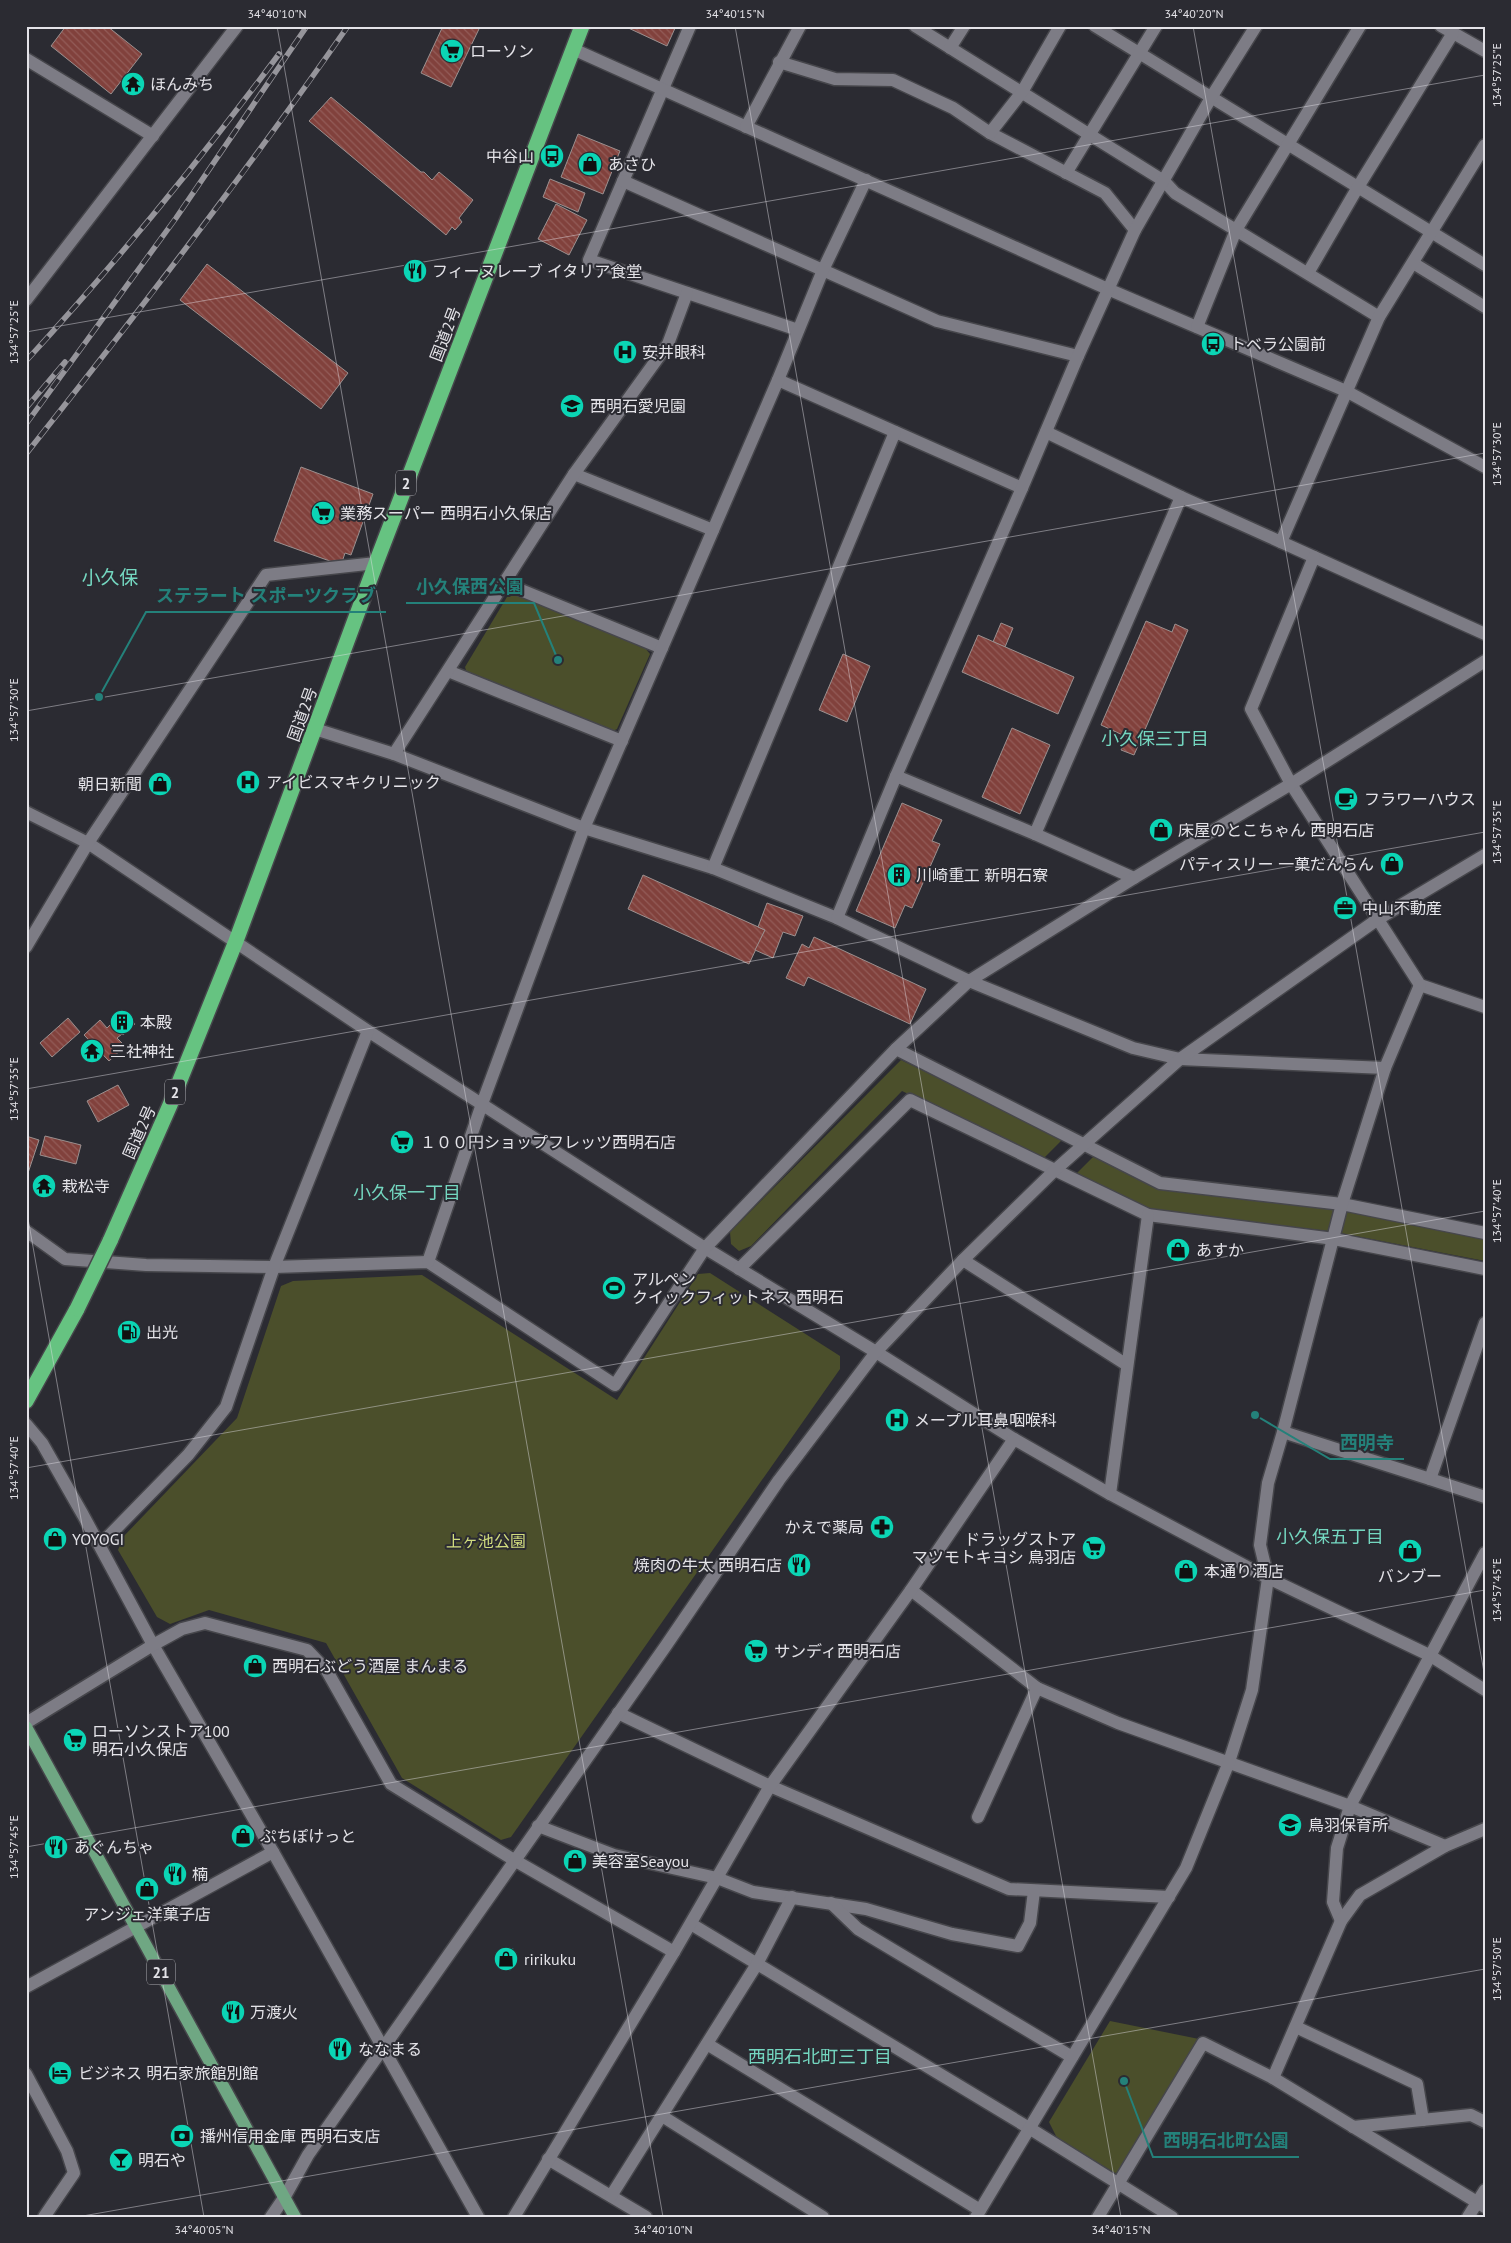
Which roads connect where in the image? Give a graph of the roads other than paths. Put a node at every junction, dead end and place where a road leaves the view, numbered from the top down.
1 (237, 26) edge
2 (582, 26) edge
3 (690, 26) edge
4 (800, 26) edge
5 (914, 26) edge
6 (964, 26) edge
7 (1060, 26) edge
8 (1095, 26) edge
9 (1156, 26) edge
10 (1256, 26) edge
11 (1360, 26) edge
12 (1441, 26) edge
13 (1453, 33) junction
14 (950, 48) junction
15 (573, 49) junction
16 (1485, 52) edge
17 (1140, 53) junction
18 (26, 59) edge
19 (779, 62) junction
20 (662, 89) junction
21 (1022, 92) junction
22 (1212, 96) junction
23 (746, 126) junction
24 (990, 134) junction
25 (1090, 135) junction
26 (153, 136) junction
27 (1290, 144) junction
28 (1485, 145) edge
29 (1066, 173) junction
30 (866, 180) junction
31 (623, 181) junction
32 (1164, 181) junction
33 (1358, 187) junction
34 (1135, 230) junction
35 (1236, 230) junction
36 (1432, 233) junction
37 (1413, 263) junction
38 (1485, 265) edge
39 (822, 270) junction
40 (1308, 273) junction
41 (1110, 290) junction
42 (688, 293) junction
43 (26, 300) edge
44 (1485, 307) edge
45 (1379, 316) junction
46 (1197, 327) junction
47 (798, 330) junction
48 (1078, 356) junction
49 (778, 380) junction
50 (1346, 391) junction
51 (895, 432) junction
52 (1046, 432) junction
53 (1485, 467) edge
54 (574, 474) junction
55 (1022, 488) junction
56 (1181, 497) junction
57 (713, 530) junction
58 (1281, 542) junction
59 (1314, 557) junction
60 (376, 563) junction
61 (504, 583) junction
62 (1485, 634) edge
63 (662, 648) junction
64 (1485, 661) edge
65 (448, 671) junction
66 (315, 729) junction
67 (622, 741) junction
68 (394, 754) junction
69 (896, 776) junction
70 (1291, 784) junction
71 (26, 812) edge
72 (584, 828) junction
73 (1036, 834) junction
74 (88, 843) junction
75 (1485, 855) edge
76 (713, 868) junction
77 (1134, 878) junction
78 (837, 918) junction
79 (1378, 919) junction
80 (236, 941) junction
81 (26, 947) edge
82 (969, 981) junction
83 (1420, 985) junction
84 (1485, 1007) edge
85 (368, 1031) junction
86 (896, 1049) junction
87 (1180, 1059) junction
88 (1385, 1068) junction
89 (482, 1104) junction
90 (1083, 1144) junction
91 (1054, 1171) junction
92 (1342, 1204) junction
93 (1148, 1215) junction
94 (26, 1231) edge
95 (1485, 1233) edge
96 (1334, 1239) junction
97 (705, 1248) junction
98 (963, 1260) junction
99 (428, 1262) junction
100 (274, 1267) junction
101 (739, 1269) junction
102 (1485, 1269) edge
103 (1485, 1323) edge
104 (876, 1352) junction
105 (1126, 1366) junction
106 (26, 1401) edge
107 (26, 1424) edge
108 (1283, 1432) junction
109 (1014, 1439) junction
110 (1430, 1479) junction
111 (1110, 1494) junction
112 (1485, 1498) edge
113 (100, 1545) junction
114 (1485, 1552) edge
115 (1268, 1578) junction
116 (911, 1590) junction
117 (153, 1645) junction
118 (1429, 1655) junction
119 (1038, 1688) junction
120 (1485, 1690) edge
121 (618, 1713) junction
122 (26, 1723) edge
123 (26, 1727) edge
124 (1229, 1762) junction
125 (770, 1786) junction
126 (1350, 1806) junction
127 (978, 1817) dead end
128 (538, 1826) junction
129 (1485, 1829) edge
130 (1445, 1846) junction
131 (272, 1852) junction
132 (514, 1860) junction
133 (717, 1878) junction
134 (1034, 1891) junction
135 (792, 1897) junction
136 (1169, 1897) junction
137 (831, 1903) junction
138 (1341, 1921) junction
139 (690, 1924) junction
140 (136, 1926) junction
141 (674, 1952) junction
142 (757, 1964) junction
143 (26, 1987) edge
144 (1296, 2028) junction
145 (707, 2044) junction
146 (384, 2048) junction
147 (1072, 2056) junction
148 (26, 2074) edge
149 (1273, 2078) junction
150 (662, 2116) junction
151 (1423, 2120) junction
152 (1485, 2122) edge
153 (1353, 2127) junction
154 (1029, 2128) junction
155 (548, 2158) junction
156 (1118, 2184) junction
157 (1485, 2190) edge
158 (612, 2196) junction
159 (284, 2198) junction
160 (1481, 2205) edge
161 (978, 2214) edge
162 (44, 2217) edge
163 (271, 2217) edge
164 (295, 2217) edge
165 (478, 2217) edge
166 (514, 2217) edge
167 (646, 2217) edge
168 (823, 2217) edge
169 (1098, 2217) edge
170 (1172, 2217) edge
171 (1468, 2217) edge

1 - 26 street
2 - 15 highway, 国道2号 / 2
3 - 20 street
4 - 19 street
5 - 14 street
6 - 14 street
7 - 21 street
8 - 17 street
9 - 17 street
10 - 22 street
11 - 27 street
12 - 13 street
13 - 16 street
13 - 33 street
14 - 21 street
15 - 20 street
15 - 60 highway, 国道2号 / 2
17 - 22 street
17 - 25 street
18 - 26 street
19 - 23 street
19 - 24 street
20 - 23 street
20 - 31 street
21 - 24 street
21 - 25 street
22 - 27 street
22 - 32 street
23 - 30 street
24 - 29 street
25 - 29 street
25 - 32 street
26 - 43 street
27 - 33 street
27 - 35 street
28 - 36 street
29 - 34 street
30 - 39 street
30 - 41 street
31 - 39 street
31 - 42 street
32 - 34 street
32 - 35 street
33 - 36 street
33 - 40 street
34 - 41 street
35 - 40 street
35 - 46 street
36 - 37 street
36 - 38 street
37 - 44 street
37 - 45 street
39 - 47 street
39 - 48 street
40 - 45 street
41 - 46 street
41 - 48 street
42 - 47 street
42 - 54 street
45 - 50 street
46 - 50 street
47 - 49 street
48 - 52 street
49 - 51 street
49 - 57 street
50 - 53 street
50 - 58 street
51 - 55 street
51 - 76 street
52 - 55 street
52 - 56 street
54 - 57 street
54 - 61 street
55 - 69 street
56 - 58 street
56 - 73 street
57 - 63 street
58 - 59 street
59 - 62 street
59 - 70 street
60 - 66 highway, 国道2号 / 2
60 - 74 street
61 - 63 street
61 - 65 street
63 - 67 street
64 - 70 street
65 - 67 street
65 - 68 street
66 - 68 street
66 - 80 highway, 国道2号 / 2
67 - 72 street
68 - 72 street
69 - 73 street
69 - 78 street
70 - 77 street
70 - 79 street
71 - 74 street
72 - 76 street
72 - 89 street
73 - 77 street
74 - 80 street
74 - 81 street
75 - 79 street
76 - 78 street
77 - 82 street
78 - 82 street
79 - 83 street
79 - 87 street
80 - 85 street
80 - 106 highway, 国道2号 / 2, bridge
82 - 86 street
82 - 87 street
83 - 84 street
83 - 88 street
85 - 89 street
85 - 100 street
86 - 90 street
86 - 97 street
87 - 88 street
87 - 90 street
88 - 92 street
89 - 97 street
89 - 99 street
90 - 91 street
90 - 92 street
91 - 93 street
91 - 98 street
91 - 101 street
92 - 95 street
92 - 96 street
93 - 96 street
93 - 105 street
94 - 100 street
96 - 102 street
96 - 108 street
97 - 99 street
97 - 101 street
98 - 104 street
98 - 105 street
99 - 100 street
100 - 113 street
101 - 104 street
103 - 110 street
104 - 109 street
104 - 121 street
105 - 111 street
107 - 113 street
108 - 110 street
108 - 115 street
109 - 111 street
109 - 116 street
110 - 112 street
111 - 115 street
113 - 117 street
114 - 118 street
115 - 118 street
115 - 124 street
116 - 119 street
116 - 125 street
117 - 122 street
117 - 131 street
117 - 132 street
118 - 120 street
118 - 126 street
119 - 124 street
119 - 127 street
121 - 125 street
121 - 128 street
123 - 140 main road, 21
124 - 126 street
124 - 136 street
125 - 133 street
125 - 134 street
126 - 130 street
126 - 138 street
128 - 132 street
128 - 133 street
129 - 130 street
130 - 138 street
131 - 140 street
131 - 146 street
132 - 141 street
132 - 146 street
133 - 135 street
133 - 139 street
134 - 136 street
134 - 137 street
135 - 137 street
135 - 142 street
136 - 147 street
137 - 147 street
138 - 144 street
139 - 141 street
139 - 142 street
140 - 143 street
140 - 159 main road, 21
141 - 155 street
142 - 145 street
142 - 154 street
144 - 149 street
144 - 151 street
145 - 150 street
145 - 161 street
146 - 159 street
146 - 165 street
147 - 154 street
148 - 162 street
149 - 153 street
149 - 156 street
150 - 158 street
150 - 168 street
151 - 152 street
151 - 153 street
153 - 160 street
154 - 156 street
154 - 161 street
155 - 158 street
155 - 166 street
156 - 169 street
156 - 170 street
157 - 160 street
158 - 167 street
159 - 163 street
159 - 164 main road, 21
160 - 171 street

